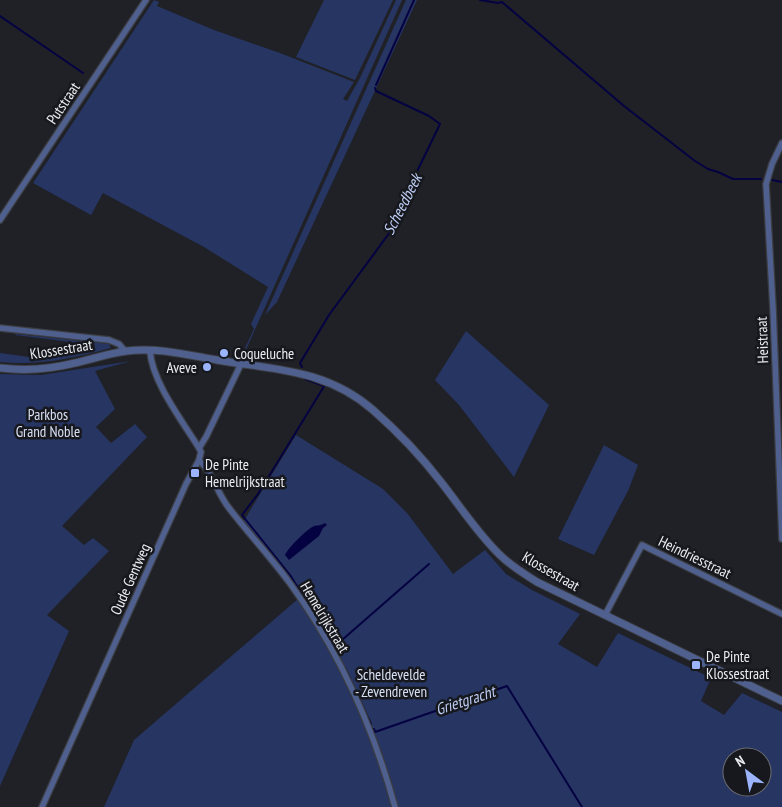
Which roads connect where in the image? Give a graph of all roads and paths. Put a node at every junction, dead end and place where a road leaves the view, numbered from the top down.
1 (146, 0) edge
2 (782, 143) edge
3 (0, 220) edge
4 (0, 328) edge
5 (125, 351) junction
6 (150, 351) junction
7 (241, 364) junction
8 (0, 368) edge
9 (199, 448) junction
10 (199, 460) junction
11 (782, 539) edge
12 (782, 614) edge
13 (605, 616) junction
14 (782, 701) edge
15 (42, 807) edge
16 (396, 807) edge

1 - 3 street, Putstraat
2 - 11 street, Heistraat
4 - 5 street
5 - 6 street, Klossestraat
5 - 8 street, Klossestraat
6 - 7 street, Klossestraat
6 - 9 street
7 - 9 street, Oude Gentweg
7 - 13 street, Klossestraat
9 - 10 street, Oude Gentweg
10 - 15 street, Oude Gentweg
10 - 16 street, Hemelrijkstraat
12 - 13 street, Heindriesstraat
13 - 14 street, Klossestraat

